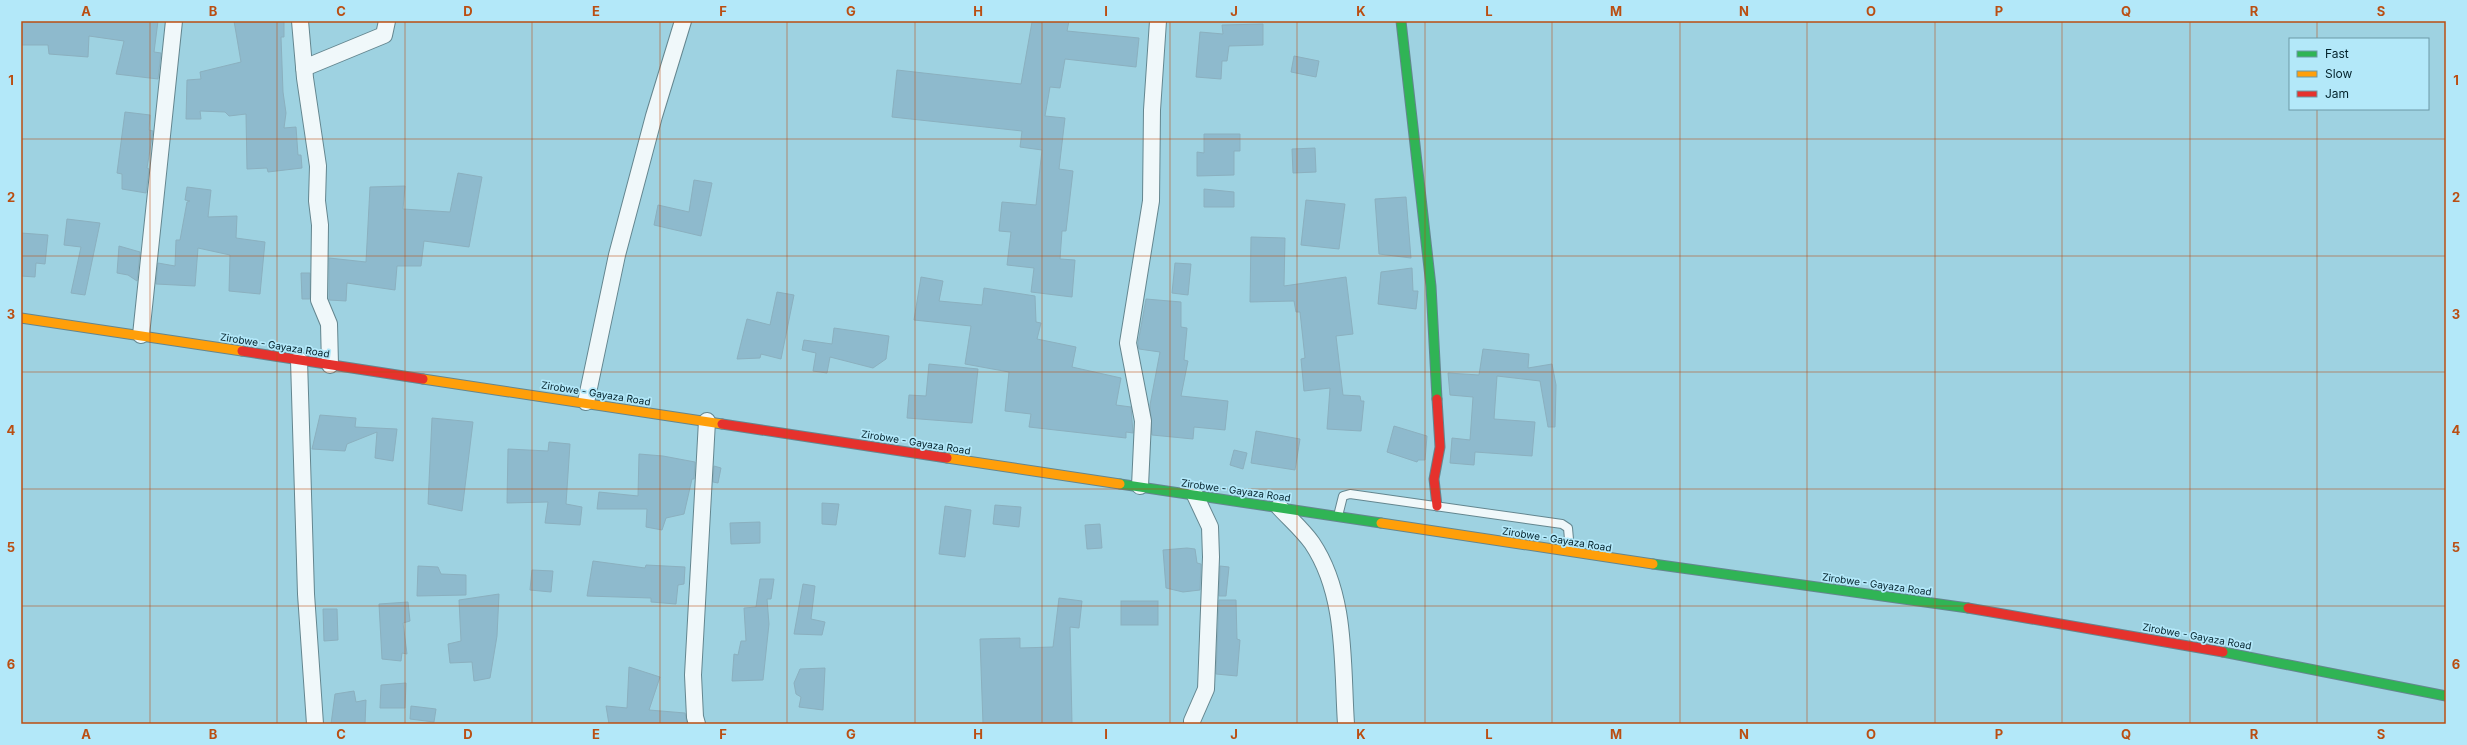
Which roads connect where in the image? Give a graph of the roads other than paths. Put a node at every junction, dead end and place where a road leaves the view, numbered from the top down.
1 (174, 21) edge
2 (300, 21) edge
3 (387, 21) edge
4 (683, 21) edge
5 (1158, 21) edge
6 (1401, 21) edge
7 (304, 68) junction
8 (21, 318) edge
9 (141, 335) junction
10 (299, 360) junction
11 (330, 365) junction
12 (586, 402) junction
13 (707, 421) junction
14 (1140, 486) junction
15 (1194, 494) junction
16 (1437, 506) junction
17 (1278, 507) junction
18 (1338, 516) junction
19 (1570, 552) junction
20 (2446, 696) edge
21 (1192, 721) dead end
22 (315, 724) edge
23 (697, 724) edge
24 (1346, 724) edge

1 - 9 street
2 - 7 street
3 - 7 street
4 - 12 street
5 - 14 street
6 - 16 street
7 - 11 street
8 - 9 street, Zirobwe - Gayaza Road
9 - 10 street, Zirobwe - Gayaza Road
10 - 11 street, Zirobwe - Gayaza Road
10 - 22 street
11 - 12 street, Zirobwe - Gayaza Road
12 - 13 street, Zirobwe - Gayaza Road
13 - 14 street, Zirobwe - Gayaza Road
13 - 23 street
14 - 15 street, Zirobwe - Gayaza Road
15 - 17 street, Zirobwe - Gayaza Road
15 - 21 street
16 - 18 lane
16 - 19 lane
17 - 18 street, Zirobwe - Gayaza Road
17 - 24 street
18 - 19 street, Zirobwe - Gayaza Road
19 - 20 street, Zirobwe - Gayaza Road

